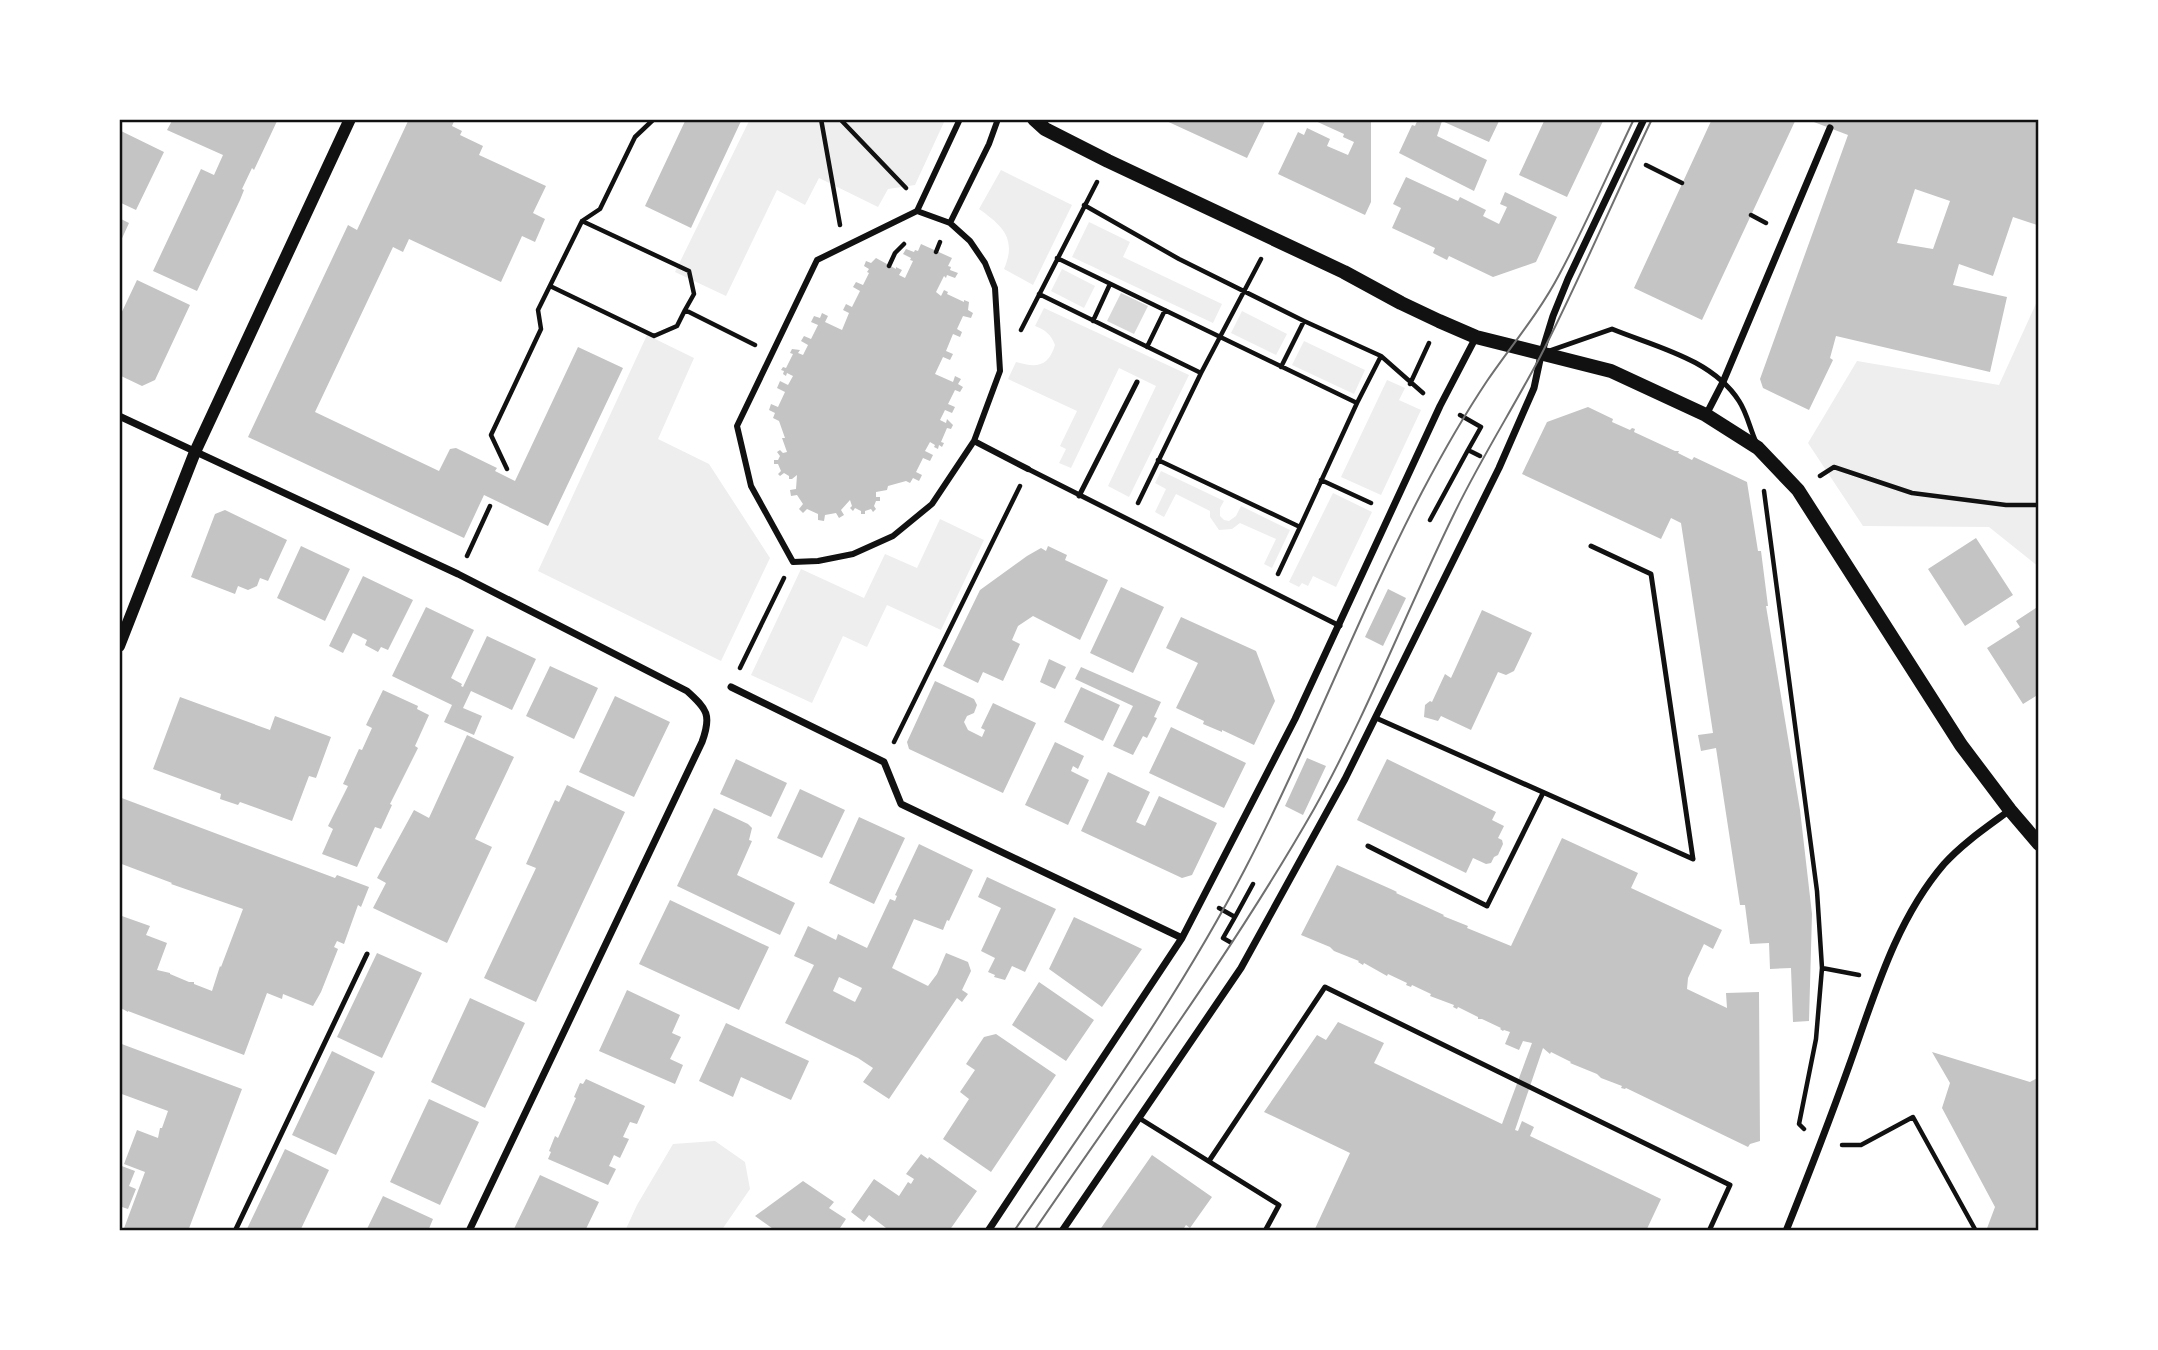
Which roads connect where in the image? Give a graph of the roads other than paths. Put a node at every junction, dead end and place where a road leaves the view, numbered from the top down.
1 (350, 119) edge
2 (960, 119) edge
3 (998, 119) edge
4 (1034, 119) edge
5 (1644, 119) edge
6 (1830, 128) dead end
7 (917, 211) junction
8 (950, 223) junction
9 (1476, 337) junction
10 (1541, 355) junction
11 (1137, 382) dead end
12 (1723, 382) junction
13 (1706, 415) junction
14 (119, 416) edge
15 (974, 442) junction
16 (1758, 449) junction
17 (195, 452) junction
18 (1028, 469) joint
19 (1079, 496) junction
20 (1591, 545) dead end
21 (1340, 626) junction
22 (119, 646) edge
23 (731, 687) road end
24 (1376, 718) junction
25 (1543, 793) junction
26 (2010, 810) junction
27 (2039, 844) edge
28 (1368, 846) dead end
29 (1182, 938) junction
30 (367, 954) dead end
31 (1139, 1118) junction
32 (1209, 1161) junction
33 (235, 1231) edge
34 (469, 1231) edge
35 (988, 1231) edge
36 (1062, 1231) edge
37 (1265, 1231) edge
38 (1709, 1231) edge
39 (1786, 1231) edge

1 - 17 street
2 - 7 street
3 - 8 street
4 - 9 main road
5 - 10 street
6 - 12 street
7 - 8 street
7 - 15 street
8 - 15 street
9 - 10 main road
9 - 21 street
10 - 12 lane
10 - 13 main road
10 - 24 street
11 - 19 lane
12 - 13 street
12 - 16 lane
13 - 16 main road
14 - 17 street
15 - 18 street
16 - 26 main road
17 - 22 street
17 - 34 street
18 - 19 lane
19 - 21 lane
20 - 25 lane
21 - 29 street
23 - 29 street
24 - 25 lane
24 - 31 street
25 - 28 lane
26 - 27 main road
26 - 39 street
29 - 35 street
30 - 33 lane
31 - 32 lane
31 - 36 street
32 - 37 lane
32 - 38 lane

